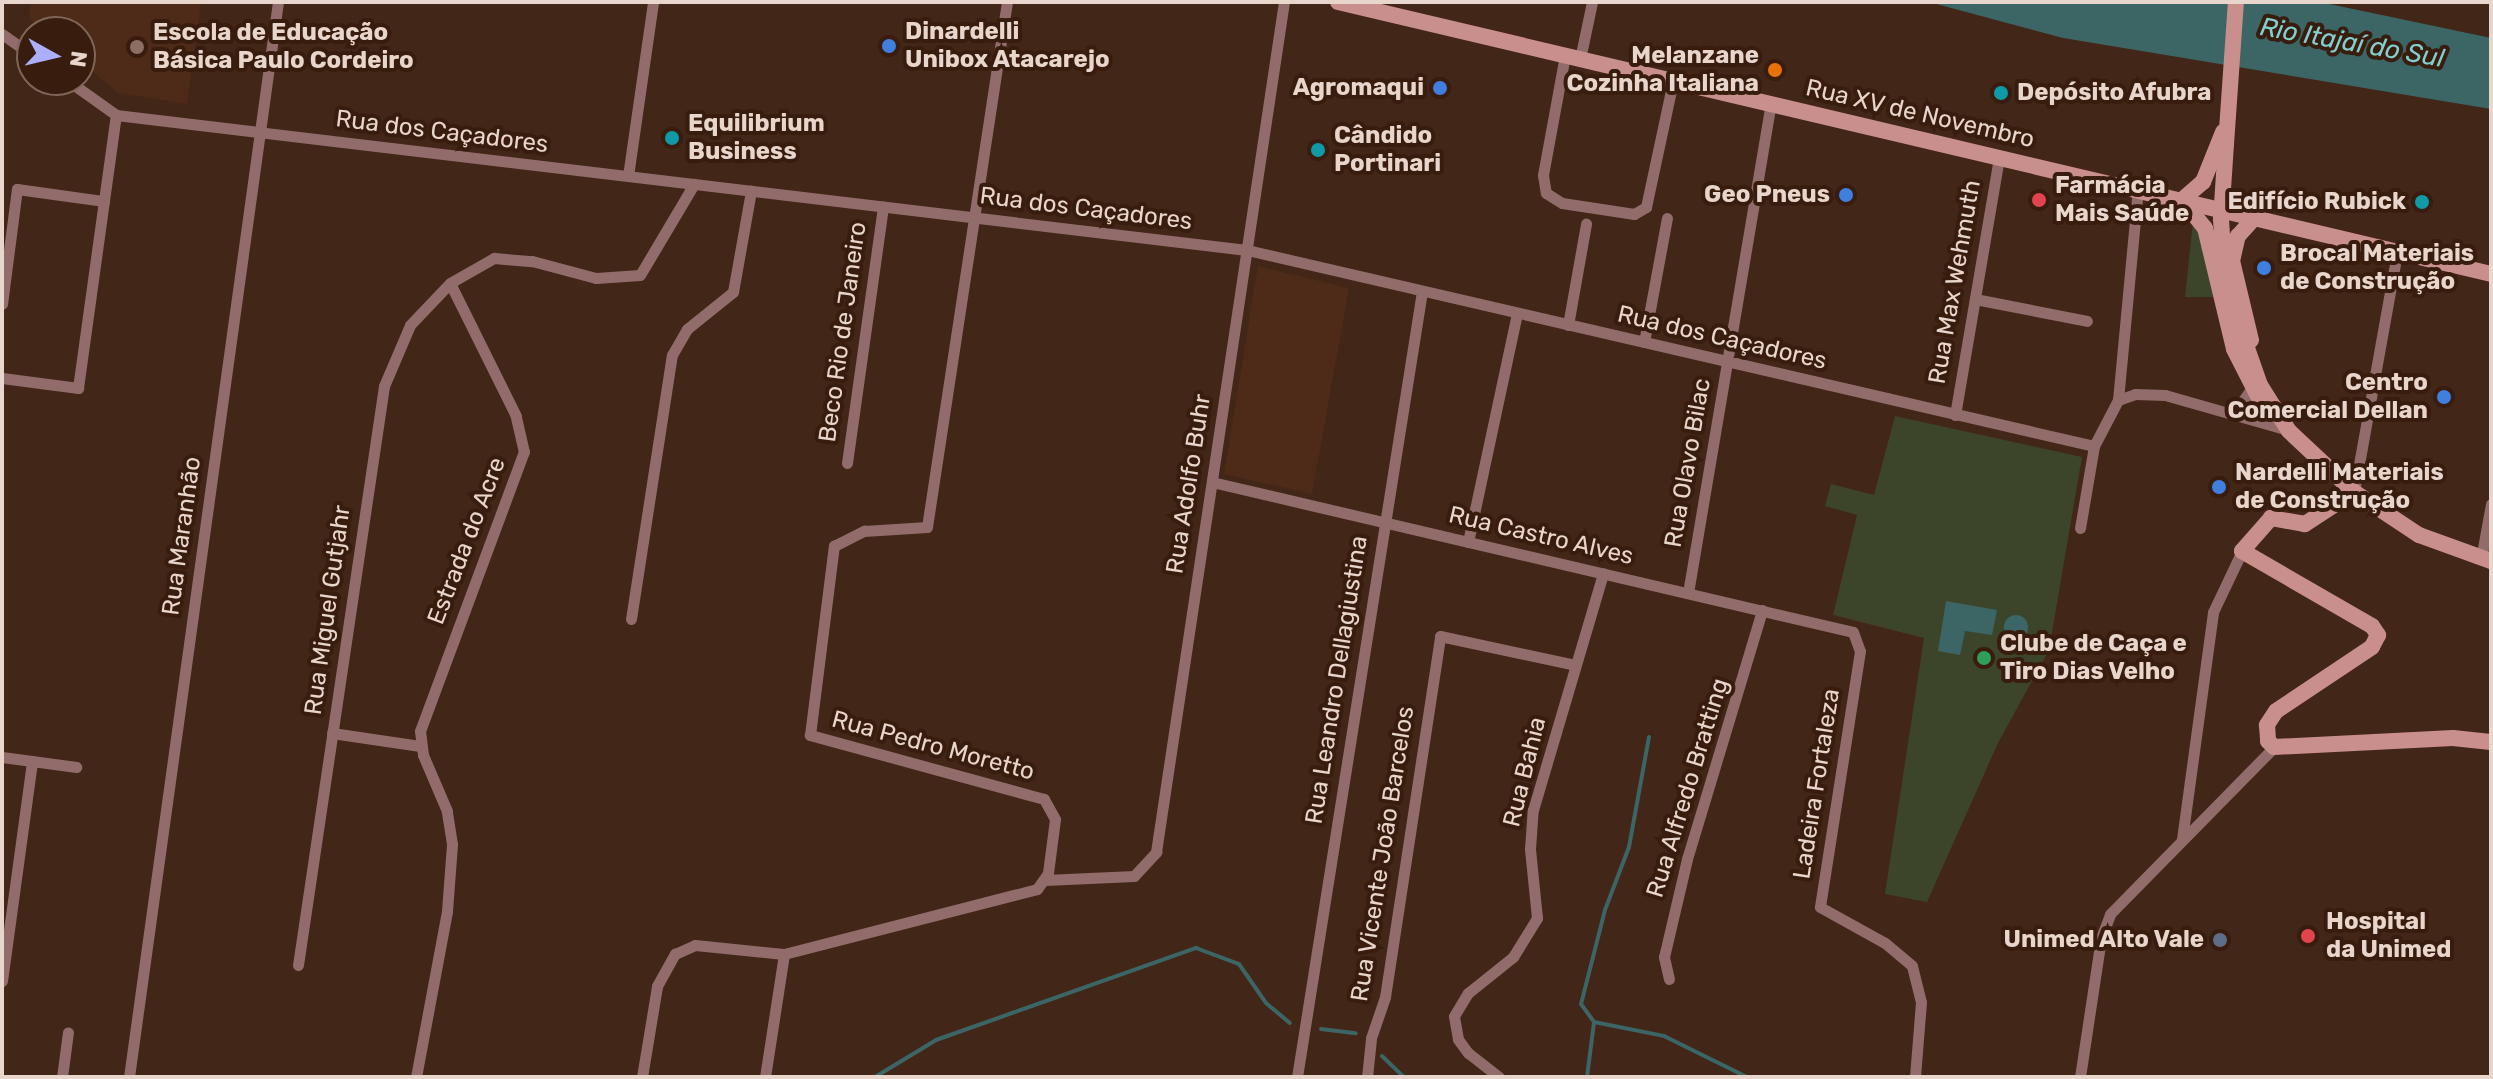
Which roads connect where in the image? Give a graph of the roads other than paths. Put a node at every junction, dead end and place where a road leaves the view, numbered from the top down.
1 (278, 2) edge
2 (653, 2) edge
3 (1007, 2) edge
4 (1284, 2) edge
5 (1338, 2) edge
6 (1592, 2) edge
7 (2236, 2) edge
8 (1572, 57) junction
9 (1673, 81) junction
10 (89, 96) edge
11 (1771, 104) junction
12 (116, 115) junction
13 (2228, 121) junction
14 (260, 132) junction
15 (1999, 157) junction
16 (628, 176) junction
17 (694, 184) junction
18 (2138, 190) junction
19 (751, 191) junction
20 (2182, 200) junction
21 (104, 201) junction
22 (883, 207) junction
23 (974, 218) junction
24 (1667, 218) dead end
25 (2254, 218) junction
26 (1586, 224) dead end
27 (2210, 242) junction
28 (1247, 250) junction
29 (2397, 253) junction
30 (2232, 261) junction
31 (2491, 274) edge
32 (450, 283) junction
33 (2237, 287) junction
34 (1422, 291) junction
35 (1975, 299) junction
36 (2, 304) edge
37 (1517, 313) junction
38 (2087, 321) dead end
39 (2226, 322) junction
40 (1568, 325) junction
41 (1644, 342) junction
42 (1727, 362) junction
43 (2, 378) edge
44 (2256, 387) junction
45 (2118, 400) junction
46 (2235, 412) junction
47 (1955, 415) junction
48 (2285, 425) junction
49 (2094, 446) junction
50 (847, 463) dead end
51 (1212, 482) junction
52 (2354, 492) junction
53 (2491, 504) edge
54 (1384, 522) junction
55 (2080, 528) dead end
56 (1468, 542) junction
57 (2242, 551) junction
58 (2486, 560) edge
59 (1603, 573) junction
60 (1688, 593) junction
61 (1762, 610) junction
62 (631, 619) dead end
63 (1858, 637) joint
64 (1575, 665) junction
65 (332, 733) junction
66 (2491, 742) edge
67 (420, 746) junction
68 (2274, 747) junction
69 (2, 757) edge
70 (32, 761) junction
71 (76, 767) dead end
72 (2182, 840) junction
73 (1045, 880) junction
74 (784, 954) junction
75 (298, 965) dead end
76 (1669, 979) dead end
77 (2, 981) edge
78 (68, 1032) dead end
79 (62, 1077) edge
80 (129, 1077) edge
81 (416, 1077) edge
82 (642, 1077) edge
83 (765, 1077) edge
84 (1297, 1077) edge
85 (1367, 1077) edge
86 (1499, 1077) edge
87 (1915, 1077) edge
88 (2080, 1077) edge

1 - 14 street, Rua Maranhão
2 - 16 street
3 - 23 street, Rua Pedro Moretto
4 - 28 street, Rua Adolfo Buhr
5 - 8 main road, Rua XV de Novembro
6 - 8 street
7 - 13 main road
8 - 9 main road, Rua XV de Novembro
8 - 9 street
9 - 11 main road, Rua XV de Novembro
10 - 12 street, Rua dos Caçadores
11 - 15 main road, Rua XV de Novembro
11 - 42 street, Rua Olavo Bilac
12 - 14 street, Rua dos Caçadores
12 - 21 street
13 - 20 main road
13 - 44 main road, bridge
14 - 16 street, Rua dos Caçadores
14 - 80 street, Rua Maranhão
15 - 18 main road, Rua XV de Novembro
15 - 35 street, Rua Max Wehmuth
16 - 17 street, Rua dos Caçadores
17 - 19 street, Rua dos Caçadores
17 - 32 street
18 - 20 main road, Rua XV de Novembro
18 - 45 street
19 - 22 street, Rua dos Caçadores
19 - 62 street
20 - 25 main road, Rua XV de Novembro
20 - 27 main road
21 - 36 street
21 - 43 street
22 - 23 street, Rua dos Caçadores
22 - 50 street, Beco Rio de Janeiro
23 - 28 street, Rua dos Caçadores
23 - 73 street, Rua Pedro Moretto
24 - 41 street
25 - 29 main road, Rua XV de Novembro
25 - 30 main road
26 - 40 street
27 - 30 main road
27 - 39 main road
28 - 34 street, Rua dos Caçadores
28 - 51 street, Rua Adolfo Buhr
29 - 31 main road, Rua XV de Novembro
29 - 52 street
30 - 33 main road
32 - 65 street, Rua Miguel Gutjahr
32 - 67 street, Estrada do Acre
33 - 39 main road
33 - 48 main road
34 - 37 street, Rua dos Caçadores
34 - 54 street, Rua Leandro Dellagiustina
35 - 38 street
35 - 47 street, Rua Max Wehmuth
37 - 40 street, Rua dos Caçadores
37 - 56 street
39 - 44 main road
40 - 41 street, Rua dos Caçadores
41 - 42 street, Rua dos Caçadores
42 - 47 street, Rua dos Caçadores
42 - 60 street, Rua Olavo Bilac
44 - 46 street
44 - 48 main road
45 - 46 street
45 - 49 street
46 - 48 street
47 - 49 street, Rua dos Caçadores
48 - 52 main road
49 - 55 street
51 - 54 street, Rua Castro Alves
51 - 73 street, Rua Adolfo Buhr
52 - 57 main road
52 - 58 main road
53 - 58 street
54 - 56 street, Rua Castro Alves
54 - 84 street, Rua Leandro Dellagiustina
56 - 59 street, Rua Castro Alves
57 - 68 main road
57 - 72 street
59 - 60 street, Rua Castro Alves
59 - 64 street, Rua Bahia
60 - 61 street, Rua Castro Alves
61 - 63 street, Rua Castro Alves
61 - 76 street, Rua Alfredo Bratting
63 - 87 street, Ladeira Fortaleza
64 - 85 street, Rua Vicente João Barcelos
64 - 86 street, Rua Bahia
65 - 67 street
65 - 75 street, Rua Miguel Gutjahr
66 - 68 main road
67 - 81 street
68 - 72 street
69 - 70 street
70 - 71 street
70 - 77 street
72 - 88 street
73 - 74 street
74 - 82 street
74 - 83 street
78 - 79 street

